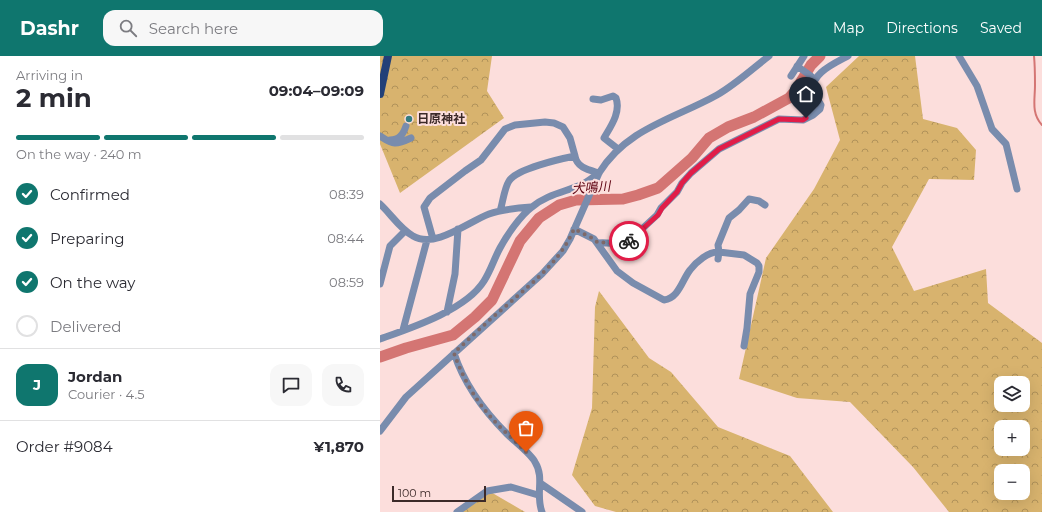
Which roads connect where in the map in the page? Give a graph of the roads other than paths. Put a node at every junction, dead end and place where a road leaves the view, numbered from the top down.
1 (388, 56) edge
2 (769, 56) edge
3 (804, 56) edge
4 (848, 56) edge
5 (959, 56) edge
6 (831, 65) junction
7 (797, 66) junction
8 (791, 76) dead end
9 (811, 76) junction
10 (814, 86) junction
11 (380, 94) edge
12 (593, 99) dead end
13 (406, 126) dead end
14 (383, 138) edge
15 (411, 138) dead end
16 (618, 149) junction
17 (574, 156) junction
18 (599, 173) junction
19 (1017, 189) dead end
20 (380, 204) edge
21 (765, 205) dead end
22 (532, 207) junction
23 (500, 211) junction
24 (458, 229) junction
25 (574, 229) junction
26 (405, 231) junction
27 (430, 239) junction
28 (598, 243) junction
29 (719, 256) junction
30 (380, 284) edge
31 (447, 312) junction
32 (403, 330) junction
33 (380, 339) edge
34 (744, 346) dead end
35 (454, 353) junction
36 (380, 431) edge
37 (540, 483) junction
38 (538, 495) junction
39 (457, 512) edge
40 (542, 512) edge
41 (582, 512) edge

1 - 11 main road
2 - 16 street
3 - 7 street
4 - 6 street
5 - 19 street
6 - 9 street
6 - 10 street
7 - 8 street
7 - 9 street
9 - 10 street
10 - 28 street
12 - 16 street
13 - 14 street
14 - 15 street
16 - 18 street
17 - 18 street
17 - 23 street
17 - 27 street
18 - 22 street
18 - 25 street
20 - 26 street
21 - 29 street
22 - 23 street
22 - 31 street
23 - 24 street
24 - 27 street
24 - 31 street
25 - 28 street
25 - 35 street
26 - 27 street
26 - 30 street
27 - 32 street
28 - 29 street
29 - 34 street
31 - 32 street
32 - 33 street
35 - 36 street
35 - 37 street
37 - 38 street
37 - 41 street
38 - 39 street
38 - 40 street

